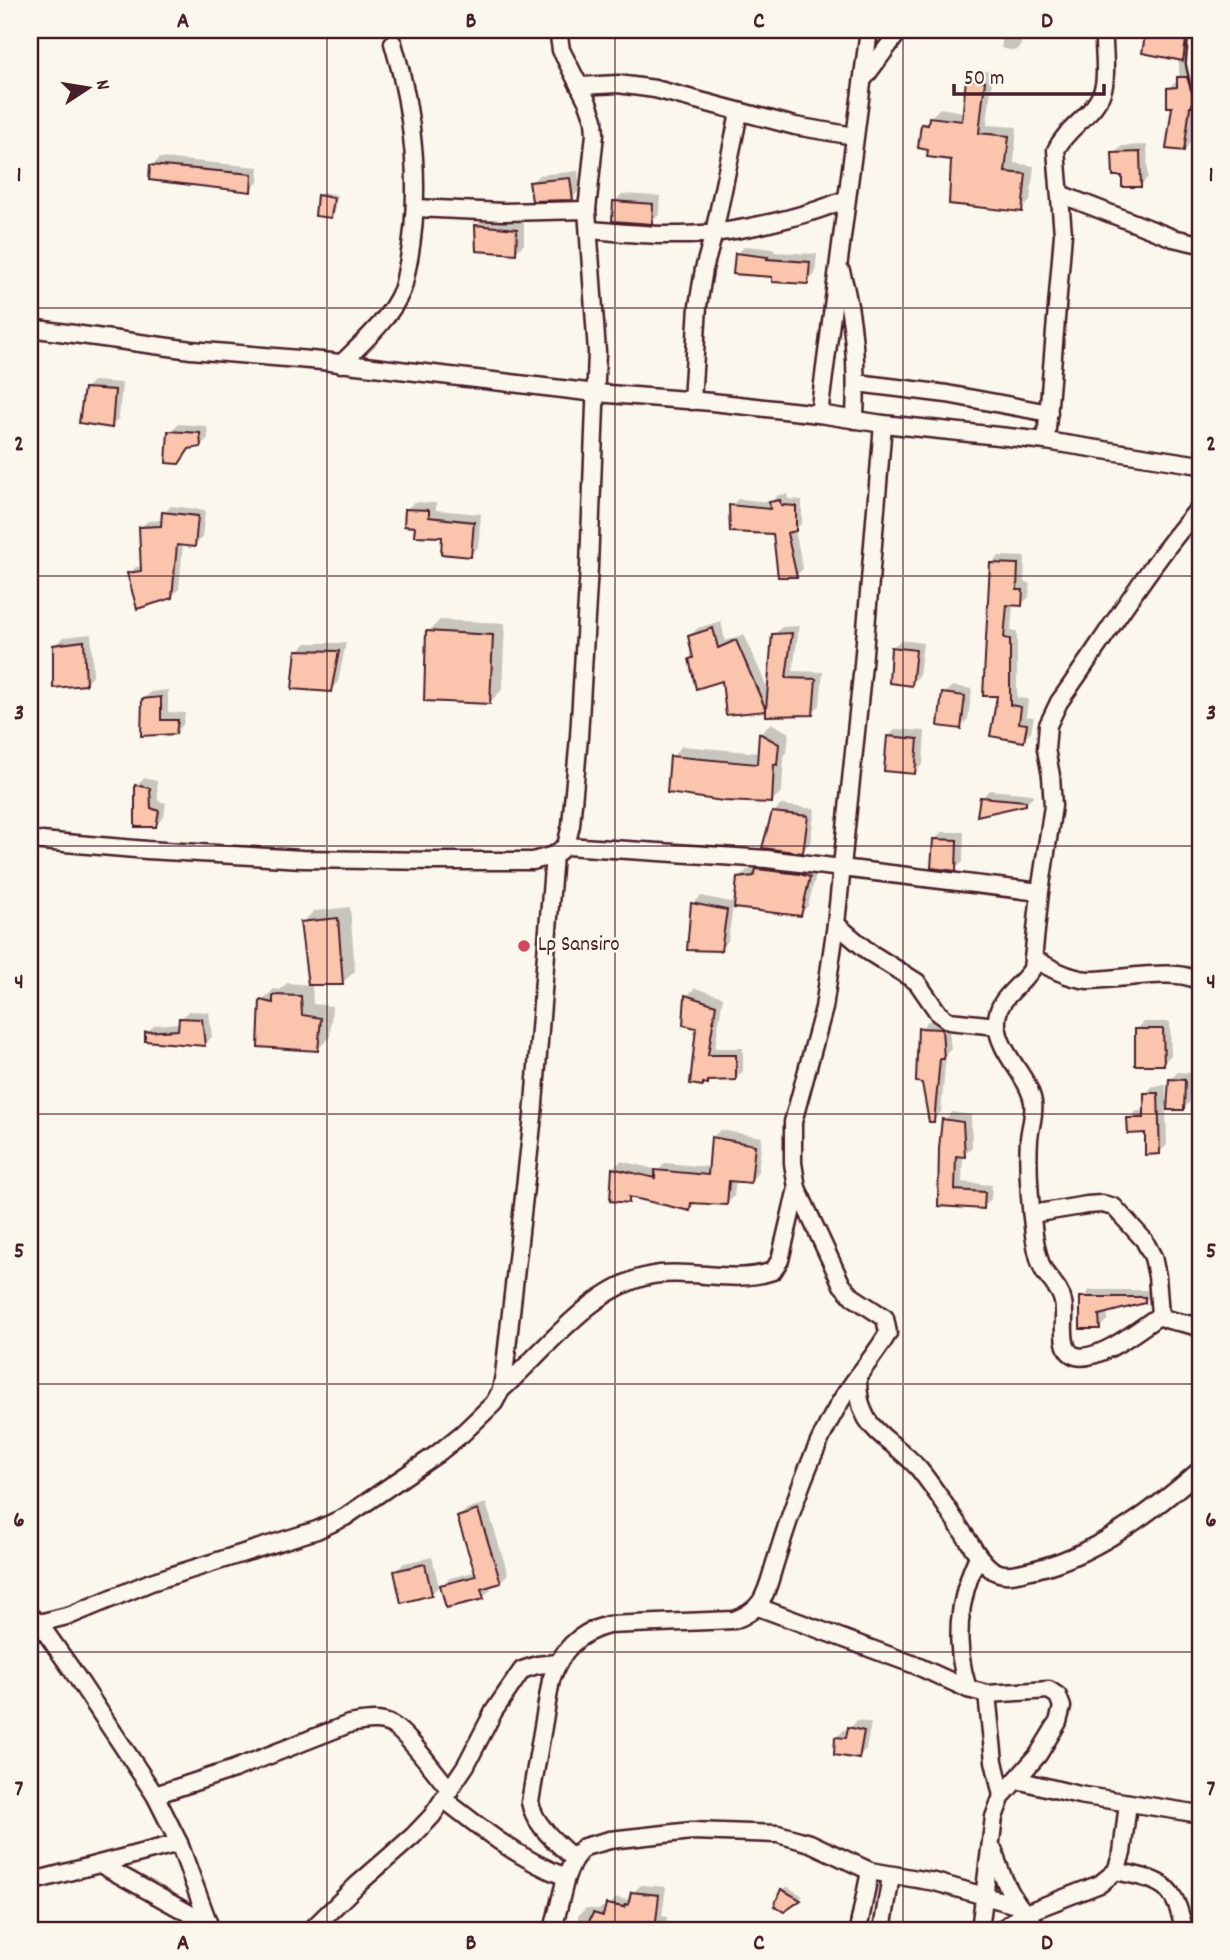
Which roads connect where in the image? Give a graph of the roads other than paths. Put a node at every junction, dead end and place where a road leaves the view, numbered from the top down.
1 (558, 30) edge
2 (869, 30) edge
3 (900, 30) edge
4 (1104, 30) edge
5 (1199, 30) edge
6 (393, 43) dead end
7 (864, 79) junction
8 (580, 86) junction
9 (1200, 86) edge
10 (739, 113) junction
11 (854, 136) junction
12 (1060, 194) junction
13 (846, 199) junction
14 (415, 208) junction
15 (587, 210) junction
16 (589, 230) junction
17 (714, 233) junction
18 (1200, 244) edge
19 (839, 262) junction
20 (30, 328) edge
21 (341, 363) junction
22 (857, 383) junction
23 (596, 393) junction
24 (692, 401) junction
25 (1049, 413) junction
26 (819, 414) junction
27 (855, 420) junction
28 (883, 425) junction
29 (1046, 441) junction
30 (1200, 465) edge
31 (1200, 507) edge
32 (30, 840) edge
33 (560, 851) junction
34 (841, 868) junction
35 (1040, 892) junction
36 (836, 924) junction
37 (1033, 958) junction
38 (1200, 983) edge
39 (997, 1026) junction
40 (797, 1188) junction
41 (1032, 1214) junction
42 (1160, 1315) junction
43 (1200, 1329) edge
44 (858, 1376) junction
45 (501, 1390) junction
46 (1200, 1470) edge
47 (978, 1556) junction
48 (758, 1607) junction
49 (34, 1620) edge
50 (557, 1663) junction
51 (968, 1689) junction
52 (987, 1694) junction
53 (1017, 1780) junction
54 (155, 1795) junction
55 (447, 1795) junction
56 (1002, 1796) junction
57 (1128, 1802) junction
58 (1200, 1814) edge
59 (179, 1843) junction
60 (992, 1846) junction
61 (574, 1859) junction
62 (100, 1864) junction
63 (870, 1871) junction
64 (1116, 1871) junction
65 (891, 1876) junction
66 (566, 1877) junction
67 (30, 1882) edge
68 (983, 1896) junction
69 (1020, 1909) junction
70 (209, 1927) edge
71 (311, 1930) edge
72 (553, 1930) edge
73 (858, 1930) edge
74 (882, 1930) edge
75 (980, 1930) edge
76 (1000, 1930) edge
77 (1040, 1930) edge
78 (1184, 1930) edge

1 - 8 street
2 - 7 street
3 - 7 street
4 - 12 street
5 - 9 street
6 - 14 street
7 - 11 street
8 - 10 street
8 - 15 street
10 - 11 street
10 - 17 street
11 - 13 street
12 - 18 street
12 - 25 street
13 - 17 street
13 - 19 street
14 - 15 street
14 - 21 street
15 - 16 street
16 - 17 street
16 - 23 street
17 - 24 street
19 - 22 street
19 - 26 street
20 - 21 street
21 - 23 street
22 - 25 street
22 - 27 street
23 - 24 street
23 - 33 street
24 - 26 street
25 - 29 street
26 - 27 street
27 - 28 street
28 - 29 street
28 - 34 street
29 - 30 street
31 - 35 street
32 - 33 street
33 - 34 street
33 - 45 street
34 - 35 street
34 - 36 street
35 - 37 street
36 - 39 street
36 - 40 street
37 - 38 street
37 - 39 street
39 - 41 street
40 - 44 street
40 - 45 street
41 - 42 street
41 - 42 street
42 - 43 street
44 - 47 street
44 - 48 street
45 - 49 street
46 - 47 street
47 - 51 street
48 - 50 street
48 - 51 street
49 - 54 street
50 - 55 street
50 - 61 street
51 - 52 street
52 - 53 street
52 - 56 street
53 - 56 street
53 - 57 street
54 - 55 street
54 - 59 street
55 - 66 street
55 - 71 street
56 - 60 street
57 - 58 street
57 - 64 street
59 - 62 street
59 - 70 street
60 - 68 street
60 - 69 street
61 - 63 street
61 - 66 street
62 - 67 street
62 - 70 street
63 - 65 street
63 - 73 street
64 - 69 street
64 - 78 street
65 - 68 street
65 - 74 street
66 - 72 street
68 - 69 street
68 - 75 street
69 - 76 street
69 - 77 street

